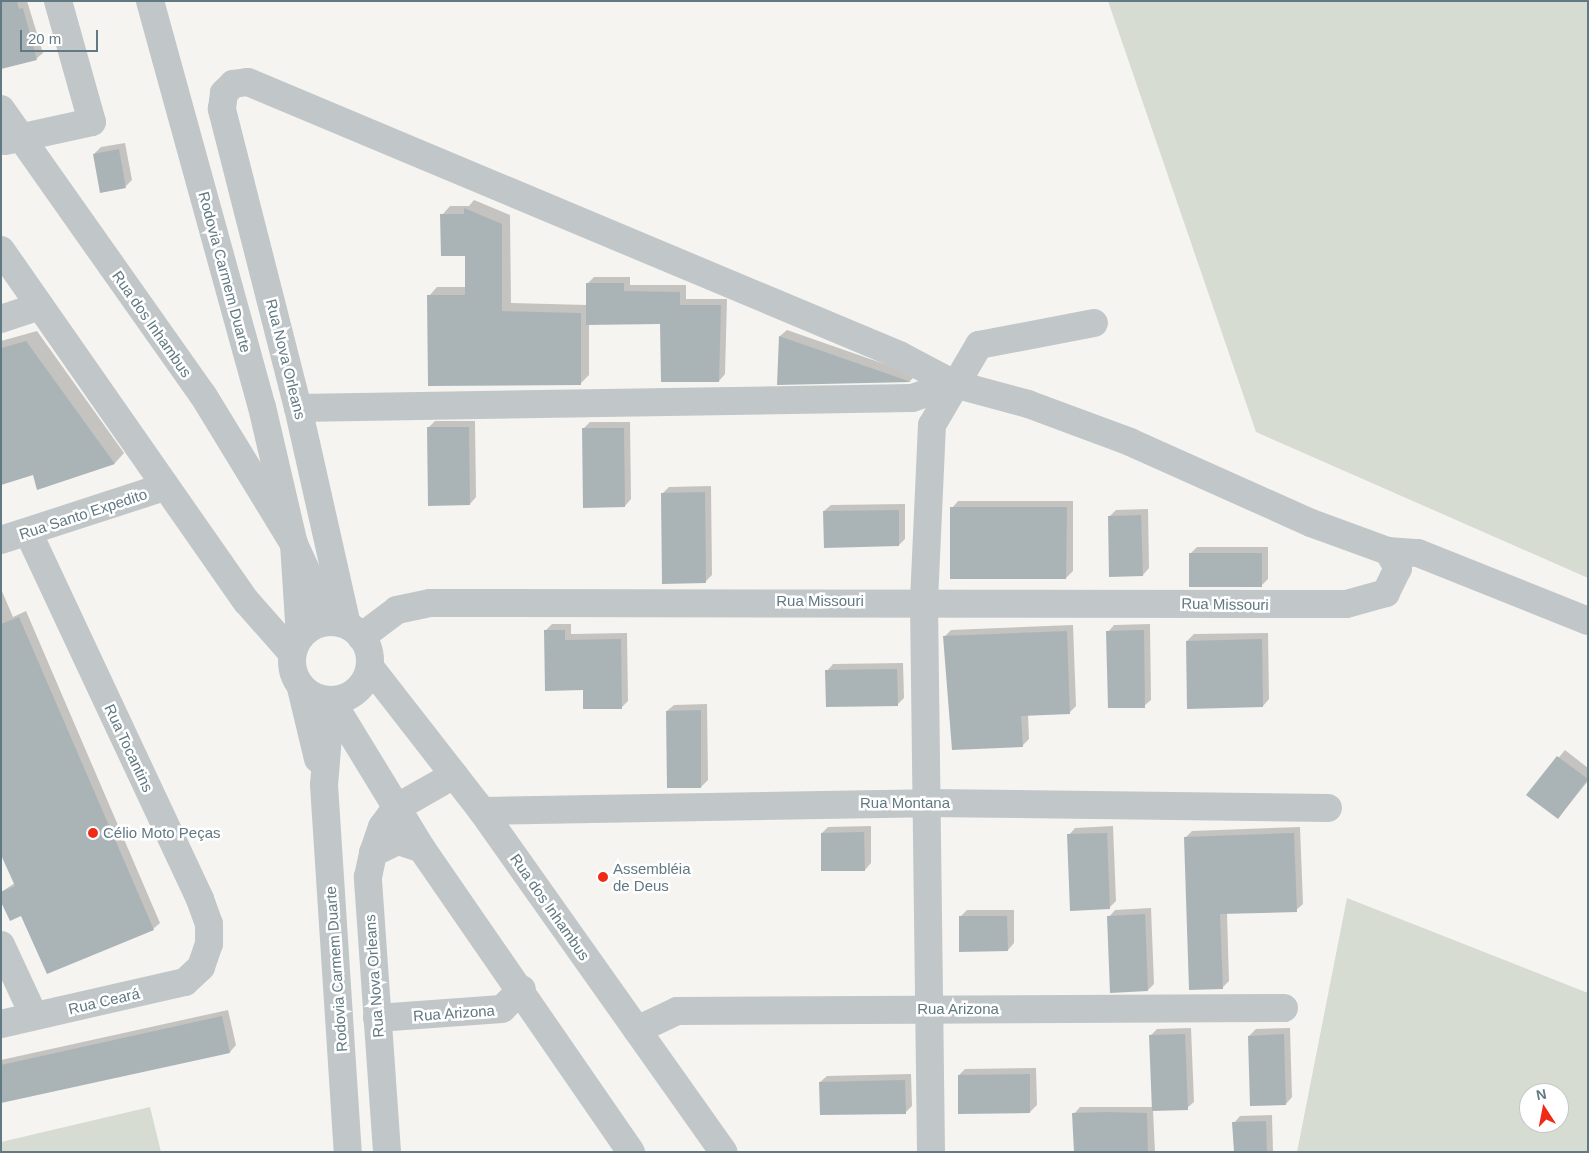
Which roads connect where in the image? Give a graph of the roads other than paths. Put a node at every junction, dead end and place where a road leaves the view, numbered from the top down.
1 (58, 1) edge
2 (150, 1) edge
3 (1, 110) edge
4 (11, 140) edge
5 (1, 250) edge
6 (40, 306) junction
7 (1, 319) edge
8 (1094, 323) dead end
9 (954, 384) junction
10 (298, 408) junction
11 (164, 487) junction
12 (28, 532) junction
13 (1, 540) edge
14 (294, 544) junction
15 (1388, 551) junction
16 (924, 601) junction
17 (1588, 621) edge
18 (346, 628) junction
19 (296, 645) junction
20 (370, 667) junction
21 (301, 688) junction
22 (331, 700) junction
23 (454, 775) junction
24 (324, 785) junction
25 (927, 803) junction
26 (396, 808) junction
27 (1328, 808) dead end
28 (482, 811) junction
29 (422, 849) junction
30 (373, 853) junction
31 (1, 945) edge
32 (201, 967) joint
33 (522, 989) junction
34 (1284, 1008) dead end
35 (929, 1009) junction
36 (34, 1016) junction
37 (377, 1018) junction
38 (1, 1024) edge
39 (637, 1030) junction
40 (348, 1152) edge
41 (387, 1152) edge
42 (632, 1152) edge
43 (722, 1152) edge
44 (931, 1152) edge

1 - 4 street
2 - 14 street, Rodovia Carmem Duarte
3 - 4 street, Rua dos Inhambus
4 - 14 street, Rua dos Inhambus
5 - 6 street
6 - 7 street
6 - 11 street
8 - 9 street
9 - 10 street
9 - 10 street, Rua Nova Orleans
9 - 15 street
9 - 16 street
10 - 18 street, Rua Nova Orleans
11 - 12 street, Rua Santo Expedito
11 - 19 street
12 - 13 street, Rua Santo Expedito
12 - 32 street, Rua Tocantins
14 - 18 street, Rodovia Carmem Duarte
14 - 19 street, Rodovia Carmem Duarte
15 - 16 street, Rua Missouri
15 - 17 street
16 - 18 street, Rua Missouri
16 - 25 street
18 - 19 street
18 - 20 street
19 - 21 street
20 - 22 street
20 - 23 street, Rua dos Inhambus
21 - 22 street
21 - 24 street, Rodovia Carmem Duarte
22 - 24 street, Rodovia Carmem Duarte
22 - 26 street
23 - 26 street
23 - 28 street, Rua dos Inhambus
24 - 40 street, Rodovia Carmem Duarte
25 - 27 street, Rua Montana
25 - 28 street, Rua Montana
25 - 35 street
26 - 29 street
26 - 30 street, Rua Nova Orleans
28 - 39 street, Rua dos Inhambus
29 - 30 street
29 - 33 street
30 - 37 street, Rua Nova Orleans
31 - 36 street
32 - 36 street, Rua Ceará
33 - 37 street, Rua Arizona
33 - 42 street
34 - 35 street, Rua Arizona
35 - 39 street, Rua Arizona
35 - 44 street
36 - 38 street, Rua Ceará
37 - 41 street, Rua Nova Orleans
39 - 43 street, Rua dos Inhambus

